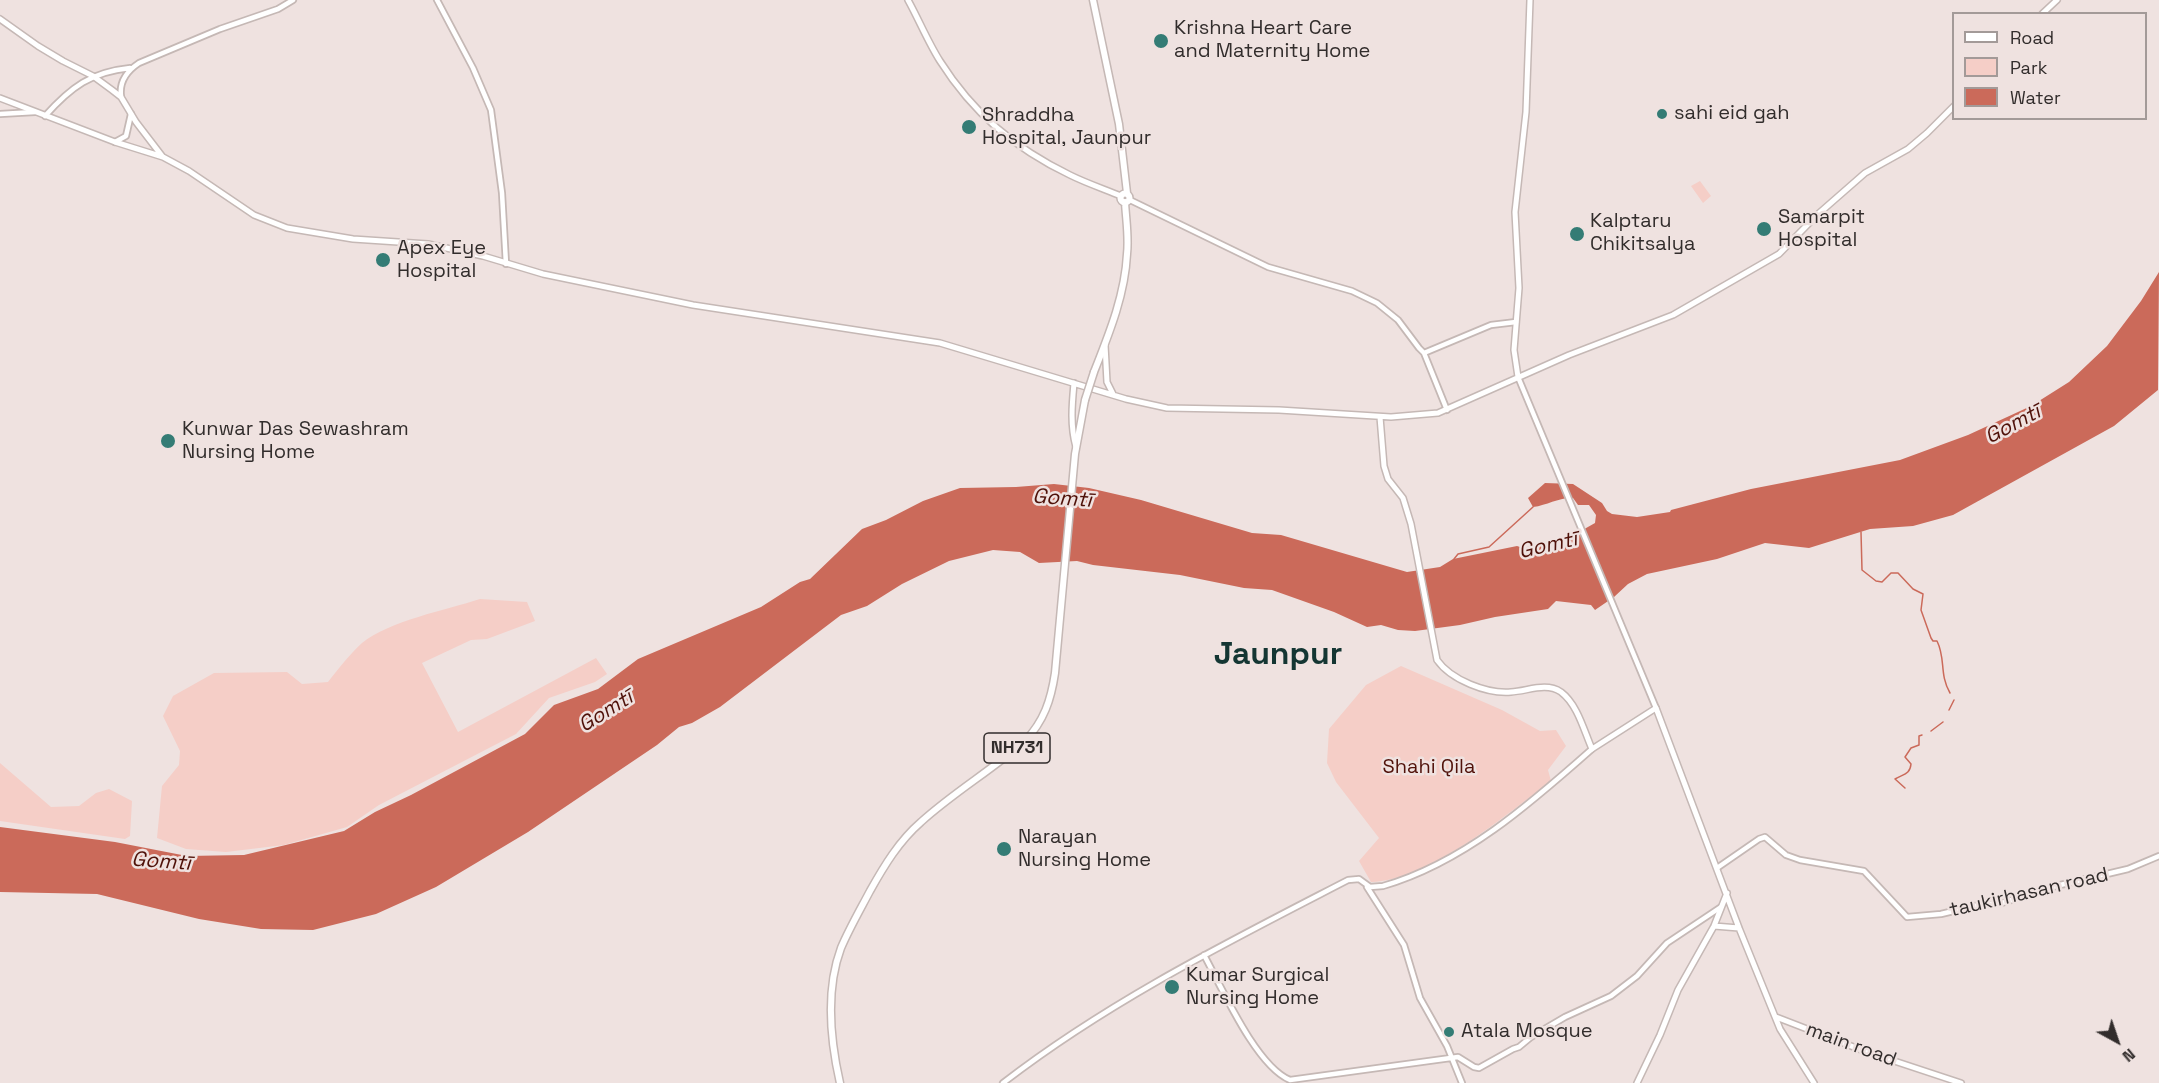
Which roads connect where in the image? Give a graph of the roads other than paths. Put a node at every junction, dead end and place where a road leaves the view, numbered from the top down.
1 (293, 0) edge
2 (437, 0) edge
3 (908, 0) edge
4 (1093, 0) edge
5 (1530, 0) edge
6 (2057, 0) edge
7 (2044, 12) edge
8 (0, 19) edge
9 (130, 68) junction
10 (93, 76) junction
11 (121, 97) junction
12 (0, 98) edge
13 (1952, 107) edge
14 (35, 112) junction
15 (0, 114) edge
16 (131, 114) junction
17 (45, 116) junction
18 (115, 142) junction
19 (163, 158) junction
20 (1126, 198) junction
21 (506, 264) junction
22 (1516, 322) junction
23 (1105, 344) junction
24 (1424, 352) junction
25 (1518, 377) junction
26 (1074, 383) junction
27 (1114, 395) junction
28 (1447, 410) junction
29 (1380, 417) junction
30 (1075, 450) junction
31 (1656, 708) junction
32 (1592, 749) junction
33 (2159, 856) edge
34 (1717, 868) junction
35 (1365, 885) junction
36 (1727, 893) junction
37 (1721, 907) junction
38 (1714, 926) junction
39 (1740, 928) junction
40 (1204, 956) junction
41 (1776, 1017) junction
42 (1452, 1058) junction
43 (1288, 1082) edge
44 (840, 1083) edge
45 (1003, 1083) edge
46 (1462, 1083) edge
47 (1637, 1083) edge
48 (1814, 1083) edge
49 (1961, 1083) edge

1 - 9 street
2 - 21 street
3 - 20 main road
4 - 20 highway, NH731
5 - 22 main road
6 - 7 main road
8 - 10 main road
9 - 10 street
9 - 11 street
10 - 11 main road
10 - 17 street
11 - 16 main road
12 - 14 main road
13 - 25 main road
14 - 15 street
14 - 17 main road
16 - 18 street
16 - 19 main road
17 - 18 main road
18 - 19 main road
19 - 21 main road
20 - 23 highway, NH731
20 - 24 street
21 - 26 main road
22 - 24 street
22 - 25 main road
23 - 27 main road
23 - 30 highway, NH731, bridge
24 - 28 street
25 - 28 main road
25 - 31 street
26 - 27 main road
26 - 30 main road
27 - 29 main road
28 - 29 main road
29 - 32 main road
30 - 44 highway, NH731
31 - 32 main road
31 - 34 main road
32 - 35 street
33 - 34 street, taukirhasan road
34 - 36 main road
35 - 40 street
35 - 42 street
36 - 37 main road
36 - 39 main road
37 - 38 main road
37 - 42 street
38 - 39 main road
38 - 47 main road
39 - 41 main road
40 - 43 street
40 - 45 street
41 - 48 main road
41 - 49 main road, main road
42 - 43 street
42 - 46 street

